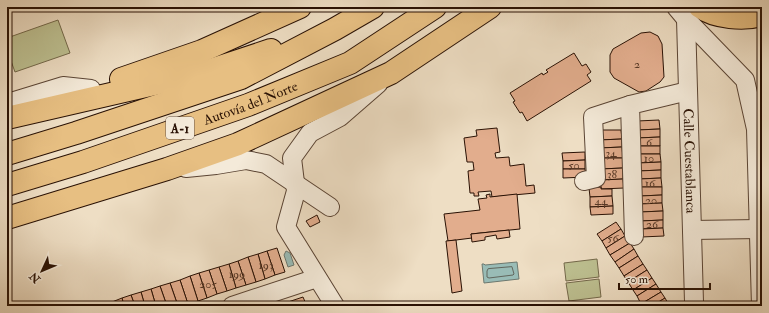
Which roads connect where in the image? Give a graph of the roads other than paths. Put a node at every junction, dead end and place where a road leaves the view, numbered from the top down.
1 (300, 7) edge
2 (373, 7) edge
3 (435, 7) edge
4 (490, 7) edge
5 (687, 11) edge
6 (762, 15) edge
7 (335, 30) junction
8 (350, 63) junction
9 (391, 73) junction
10 (91, 89) junction
11 (688, 91) junction
12 (7, 105) edge
13 (630, 105) junction
14 (7, 118) edge
15 (759, 129) edge
16 (7, 154) edge
17 (167, 169) junction
18 (584, 181) dead end
19 (295, 182) junction
20 (7, 185) edge
21 (330, 207) dead end
22 (7, 212) edge
23 (7, 218) edge
24 (759, 229) junction
25 (692, 230) junction
26 (634, 236) dead end
27 (317, 278) junction
28 (694, 302) dead end
29 (232, 306) edge
30 (335, 306) edge
31 (761, 306) edge

1 - 10 main road
2 - 7 main road, Autovía del Norte / A-1
3 - 8 main road, Autovía del Norte / A-1
4 - 9 main road
5 - 6 main road
5 - 11 street, Calle Cuestablanca
5 - 15 street
7 - 14 main road
7 - 16 main road, Autovía del Norte / A-1
8 - 20 main road, Autovía del Norte / A-1
8 - 22 main road
9 - 17 main road
9 - 19 street
10 - 12 street
10 - 14 main road
11 - 13 street, Calle Cuestablanca
11 - 25 street, Calle Cuestablanca
13 - 18 street, Calle Cuestablanca
13 - 26 street
15 - 24 street
17 - 19 street
17 - 23 main road
19 - 21 street
19 - 27 street
24 - 25 street, Calle Cuestablanca
24 - 31 street
25 - 28 street, Calle Cuestablanca
27 - 29 street
27 - 30 street

